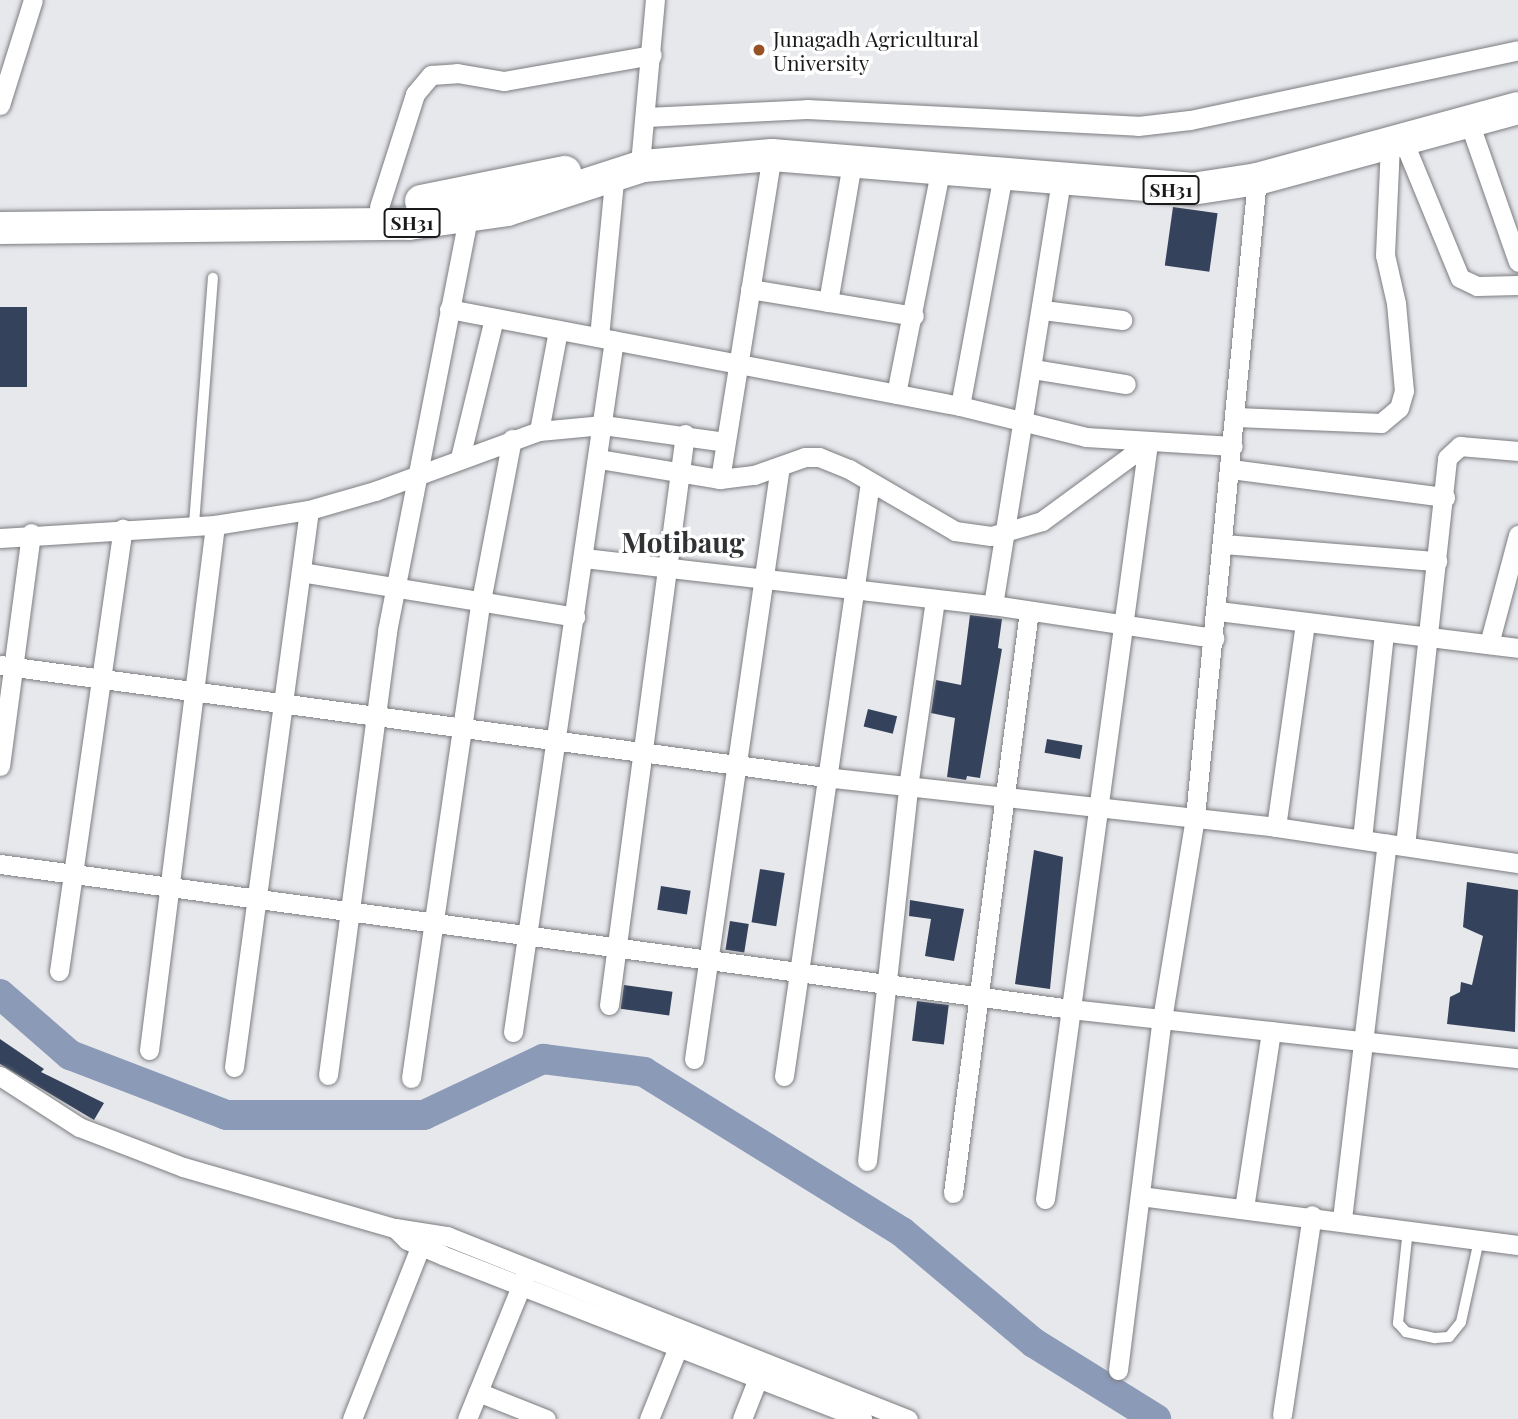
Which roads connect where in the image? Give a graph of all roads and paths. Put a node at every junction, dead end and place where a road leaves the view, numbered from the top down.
1 (33, 0) edge
2 (655, 0) edge
3 (1518, 50) edge
4 (652, 55) junction
5 (0, 105) edge
6 (1517, 108) edge
7 (646, 117) junction
8 (1469, 122) junction
9 (1396, 142) junction
10 (642, 153) junction
11 (772, 155) junction
12 (853, 158) junction
13 (940, 167) junction
14 (615, 172) junction
15 (1003, 174) junction
16 (1257, 179) junction
17 (1061, 180) junction
18 (0, 206) edge
19 (379, 207) junction
20 (468, 217) junction
21 (0, 228) edge
22 (1518, 262) edge
23 (213, 278) dead end
24 (1518, 285) edge
25 (750, 289) junction
26 (828, 302) junction
27 (449, 309) junction
28 (1043, 310) junction
29 (914, 316) junction
30 (494, 318) junction
31 (1122, 320) dead end
32 (558, 330) junction
33 (607, 339) junction
34 (738, 364) junction
35 (1033, 369) junction
36 (1126, 384) dead end
37 (896, 394) junction
38 (960, 406) junction
39 (1236, 417) junction
40 (1024, 423) junction
41 (603, 425) junction
42 (539, 431) junction
43 (685, 434) junction
44 (512, 439) junction
45 (725, 442) junction
46 (1148, 443) junction
47 (1233, 446) junction
48 (1518, 451) edge
49 (460, 458) junction
50 (599, 459) junction
51 (779, 466) junction
52 (1231, 469) junction
53 (416, 473) junction
54 (681, 474) junction
55 (720, 479) junction
56 (870, 482) junction
57 (1445, 497) junction
58 (309, 510) junction
59 (194, 524) junction
60 (215, 525) junction
61 (123, 528) junction
62 (31, 533) junction
63 (1005, 535) junction
64 (1518, 535) edge
65 (0, 538) edge
66 (1224, 544) junction
67 (584, 558) junction
68 (1437, 561) junction
69 (668, 567) junction
70 (301, 572) junction
71 (761, 578) junction
72 (394, 586) junction
73 (854, 588) junction
74 (935, 599) junction
75 (481, 601) junction
76 (993, 606) junction
77 (1029, 611) junction
78 (1217, 611) junction
79 (575, 617) junction
80 (1305, 623) junction
81 (1121, 624) junction
82 (1384, 632) junction
83 (1428, 636) junction
84 (1215, 638) junction
85 (1489, 644) junction
86 (1518, 648) edge
87 (6, 666) edge
88 (103, 679) junction
89 (196, 694) junction
90 (283, 706) junction
91 (375, 717) junction
92 (466, 728) junction
93 (558, 737) junction
94 (645, 750) junction
95 (738, 763) junction
96 (0, 766) edge
97 (825, 777) junction
98 (908, 787) junction
99 (1002, 796) junction
100 (1100, 808) junction
101 (1195, 817) junction
102 (1276, 827) junction
103 (1362, 839) junction
104 (1396, 845) junction
105 (1518, 863) edge
106 (0, 864) edge
107 (75, 874) junction
108 (169, 887) junction
109 (257, 899) junction
110 (348, 911) junction
111 (437, 923) junction
112 (528, 935) junction
113 (618, 947) junction
114 (708, 960) junction
115 (60, 971) dead end
116 (797, 971) junction
117 (886, 982) junction
118 (978, 995) junction
119 (609, 1005) dead end
120 (1071, 1009) junction
121 (1162, 1019) junction
122 (1271, 1031) junction
123 (513, 1032) dead end
124 (1362, 1041) junction
125 (149, 1050) dead end
126 (1518, 1058) edge
127 (694, 1059) dead end
128 (234, 1067) dead end
129 (328, 1075) dead end
130 (0, 1076) edge
131 (784, 1076) dead end
132 (411, 1078) dead end
133 (867, 1161) dead end
134 (953, 1193) dead end
135 (1140, 1196) junction
136 (1045, 1199) dead end
137 (1244, 1208) junction
138 (1312, 1215) junction
139 (1342, 1219) junction
140 (1408, 1228) junction
141 (423, 1239) junction
142 (1480, 1239) junction
143 (1518, 1245) edge
144 (525, 1277) junction
145 (682, 1338) junction
146 (761, 1370) junction
147 (1118, 1370) dead end
148 (478, 1392) junction
149 (838, 1407) edge
150 (1282, 1415) dead end
151 (352, 1419) edge
152 (467, 1419) edge
153 (546, 1419) edge
154 (649, 1419) edge
155 (742, 1419) edge
156 (862, 1419) edge
157 (908, 1419) edge

1 - 5 street
2 - 4 street
3 - 7 street
4 - 7 street
4 - 19 street
6 - 8 main road, SH31
6 - 10 main road
7 - 10 street
8 - 9 main road, SH31
8 - 22 street
9 - 16 main road, SH31
9 - 24 street
9 - 39 street
10 - 19 main road
11 - 12 main road, SH31
11 - 14 main road, SH31
11 - 25 street
12 - 13 main road, SH31
12 - 26 street
13 - 15 main road, SH31
13 - 29 street
14 - 20 main road, SH31
14 - 33 street
15 - 17 main road, SH31
15 - 38 street
16 - 17 main road, SH31
16 - 39 street
17 - 28 street
18 - 19 main road
20 - 21 main road, SH31
20 - 27 street
23 - 59 lane
25 - 26 street
25 - 34 street
26 - 29 street
27 - 30 street
27 - 53 street
28 - 31 street
28 - 35 street
29 - 37 street
30 - 32 street
30 - 49 street
32 - 33 street
32 - 42 street
33 - 34 street
33 - 41 street
34 - 37 street
34 - 45 street
35 - 36 street
35 - 40 street
37 - 38 street
38 - 40 street
39 - 47 street
40 - 46 street
40 - 63 street
41 - 42 street
41 - 43 street
41 - 50 street
42 - 44 street
43 - 45 street
43 - 54 street
44 - 49 street
44 - 75 street
45 - 55 street
46 - 47 street
46 - 63 street
46 - 81 street
47 - 52 street
48 - 57 street
49 - 53 street
50 - 54 street
50 - 67 street
51 - 55 street
51 - 56 street
51 - 71 street
52 - 57 street
52 - 66 street
53 - 58 street
53 - 72 street
54 - 55 street
54 - 69 street
56 - 63 street
56 - 73 street
57 - 68 street
58 - 60 street
58 - 70 street
59 - 60 street
59 - 61 street
60 - 89 street
61 - 62 street
61 - 88 street
62 - 65 street
62 - 87 street
63 - 76 street
64 - 85 street
66 - 68 street
66 - 78 street
67 - 69 street
67 - 79 street
68 - 83 street
69 - 71 street
69 - 94 street
70 - 72 street
70 - 90 street
71 - 73 street
71 - 95 street
72 - 75 street
72 - 91 street
73 - 74 street
73 - 97 street
74 - 76 street
74 - 98 street
75 - 79 street
75 - 92 street
76 - 77 street
77 - 81 street
77 - 99 street
78 - 80 street
78 - 84 street
79 - 93 street
80 - 82 street
80 - 102 street
81 - 84 street
81 - 100 street
82 - 83 street
82 - 103 street
83 - 85 street
83 - 104 street
84 - 101 street
85 - 86 street
87 - 88 street
87 - 96 street
88 - 89 street
88 - 107 street
89 - 90 street
89 - 108 street
90 - 91 street
90 - 109 street
91 - 92 street
91 - 110 street
92 - 93 street
92 - 111 street
93 - 94 street
93 - 112 street
94 - 95 street
94 - 113 street
95 - 97 street
95 - 114 street
97 - 98 street
97 - 116 street
98 - 99 street
98 - 117 street
99 - 100 street
99 - 118 street
100 - 101 street
100 - 120 street
101 - 102 street
101 - 121 street
102 - 103 street
103 - 104 street
104 - 105 street
104 - 124 street
106 - 107 street
107 - 108 street
107 - 115 street
108 - 109 street
108 - 125 street
109 - 110 street
109 - 128 street
110 - 111 street
110 - 129 street
111 - 112 street
111 - 132 street
112 - 113 street
112 - 123 street
113 - 114 street
113 - 119 street
114 - 116 street
114 - 127 street
116 - 117 street
116 - 131 street
117 - 118 street
117 - 133 street
118 - 120 street
118 - 134 street
120 - 121 street
120 - 136 street
121 - 122 street
121 - 135 street
122 - 124 street
122 - 137 street
124 - 126 street
124 - 139 street
130 - 141 street
135 - 137 street
135 - 147 street
137 - 138 street
138 - 139 street
138 - 150 street
139 - 140 street
140 - 142 street
140 - 142 lane
141 - 144 street
141 - 151 street
142 - 143 street
144 - 145 street
144 - 148 street
145 - 146 street
145 - 154 street
146 - 149 street
146 - 155 street
148 - 152 street
148 - 153 street
149 - 156 street
149 - 157 street

